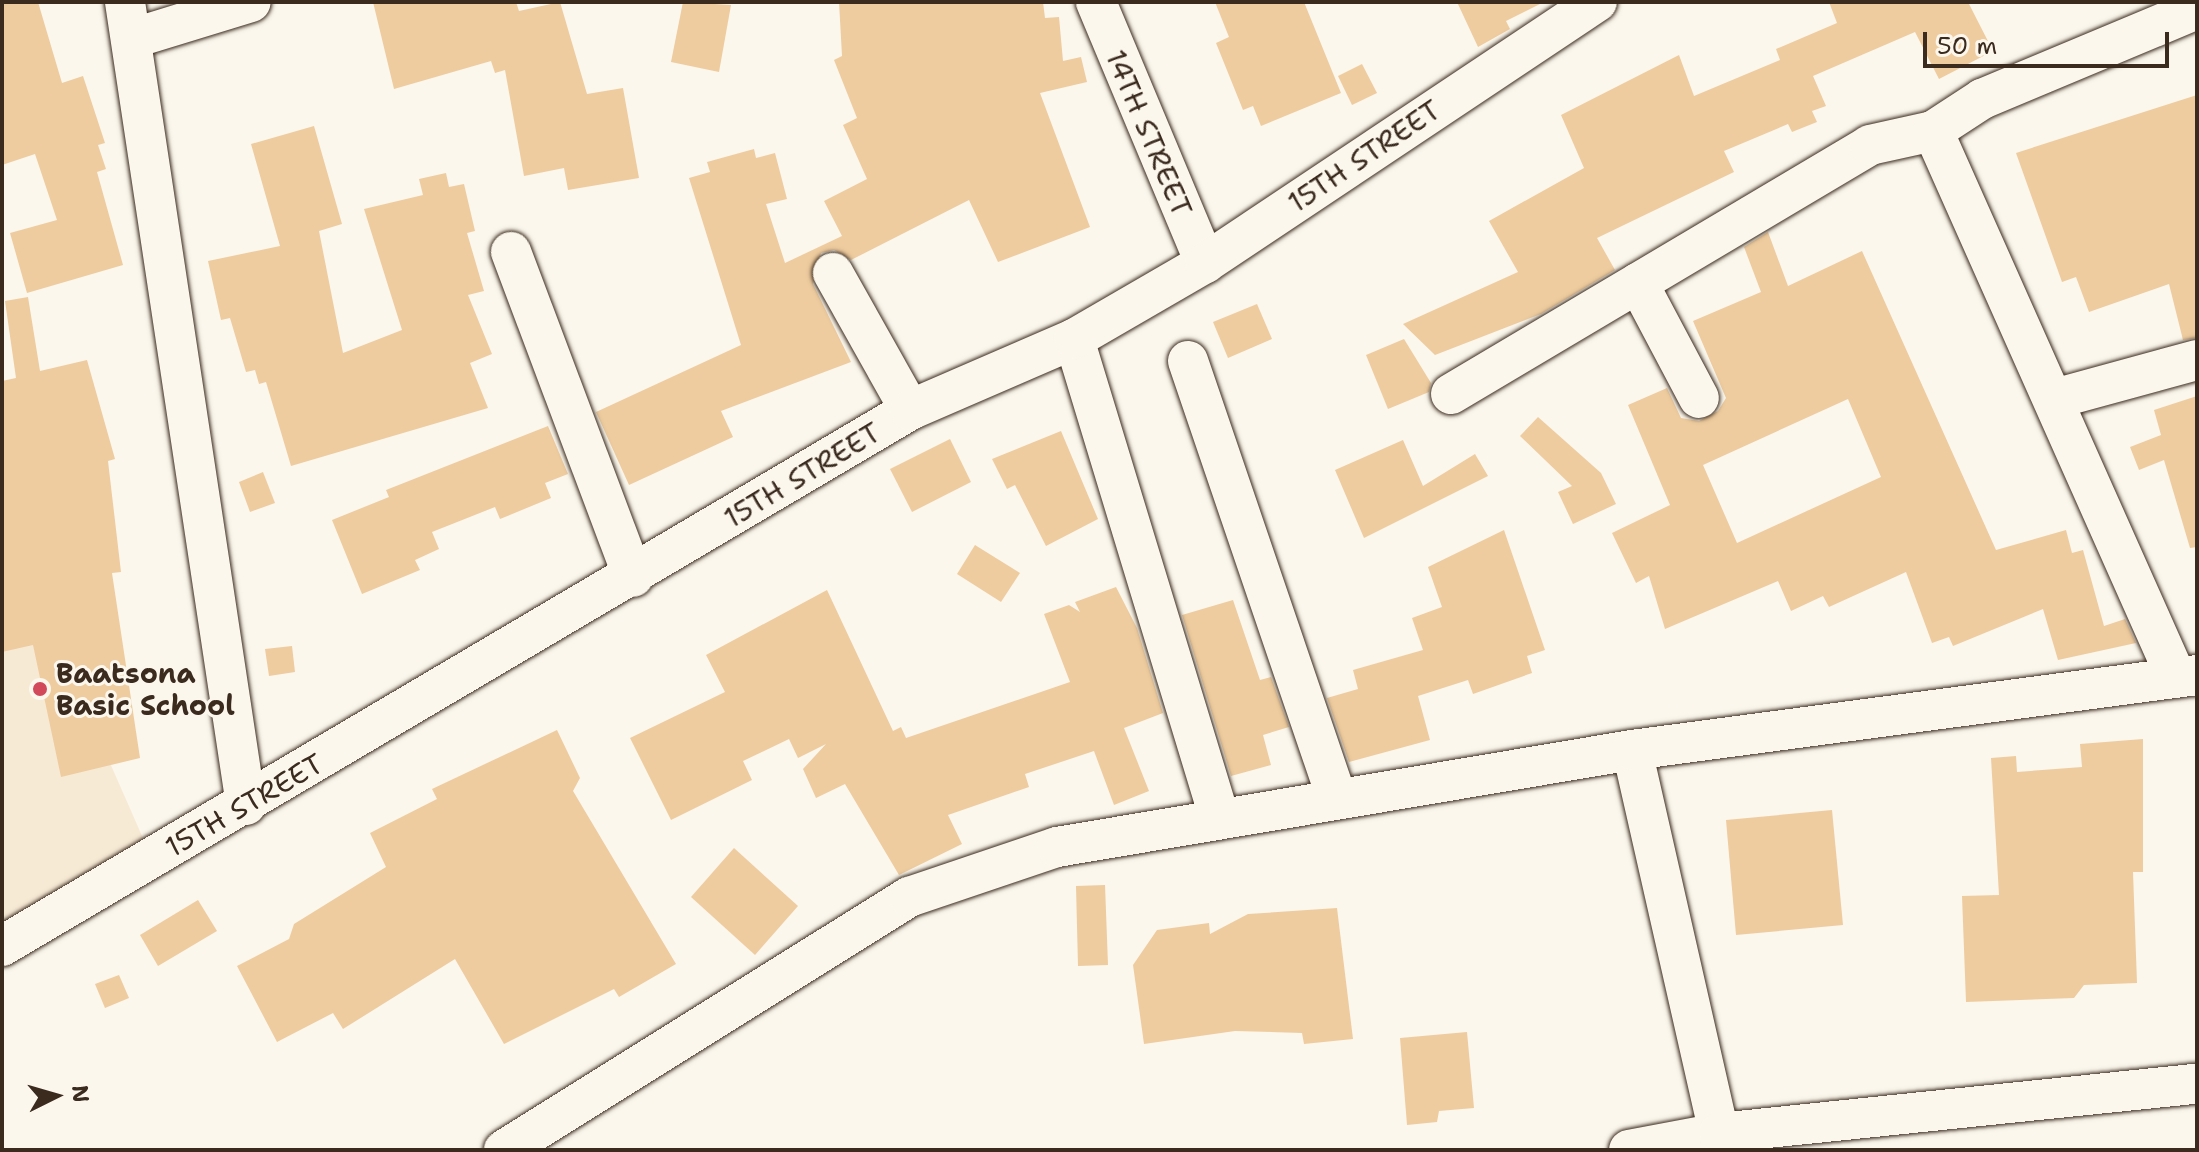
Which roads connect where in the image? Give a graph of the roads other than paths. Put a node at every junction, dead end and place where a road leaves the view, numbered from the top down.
1 (251, 2) edge
2 (1096, 2) edge
3 (1597, 2) edge
4 (2197, 9) edge
5 (130, 20) edge
6 (1933, 131) junction
7 (511, 252) dead end
8 (1205, 263) junction
9 (833, 273) dead end
10 (1638, 283) junction
11 (1074, 339) junction
12 (2197, 360) edge
13 (1188, 361) dead end
14 (1451, 394) dead end
15 (1699, 398) dead end
16 (2054, 399) junction
17 (910, 410) junction
18 (633, 577) junction
19 (2187, 676) edge
20 (1632, 750) junction
21 (1337, 798) junction
22 (246, 805) junction
23 (1218, 814) junction
24 (2, 946) edge
25 (2197, 1084) edge
26 (1719, 1133) junction
27 (504, 1150) edge
28 (1629, 1150) edge

1 - 5 street
2 - 8 street, 14TH STREET
3 - 8 street, 15TH STREET
4 - 6 street
5 - 22 street
6 - 10 street
6 - 16 street
7 - 18 street
8 - 11 street, 15TH STREET
9 - 17 street
10 - 14 street
10 - 15 street
11 - 17 street, 15TH STREET
11 - 23 street
12 - 16 street
13 - 21 street
16 - 19 street
17 - 18 street, 15TH STREET
18 - 22 street, 15TH STREET
19 - 20 street
20 - 21 street
20 - 26 street
21 - 23 street
22 - 24 street, 15TH STREET
23 - 27 street
25 - 26 street
26 - 28 street

